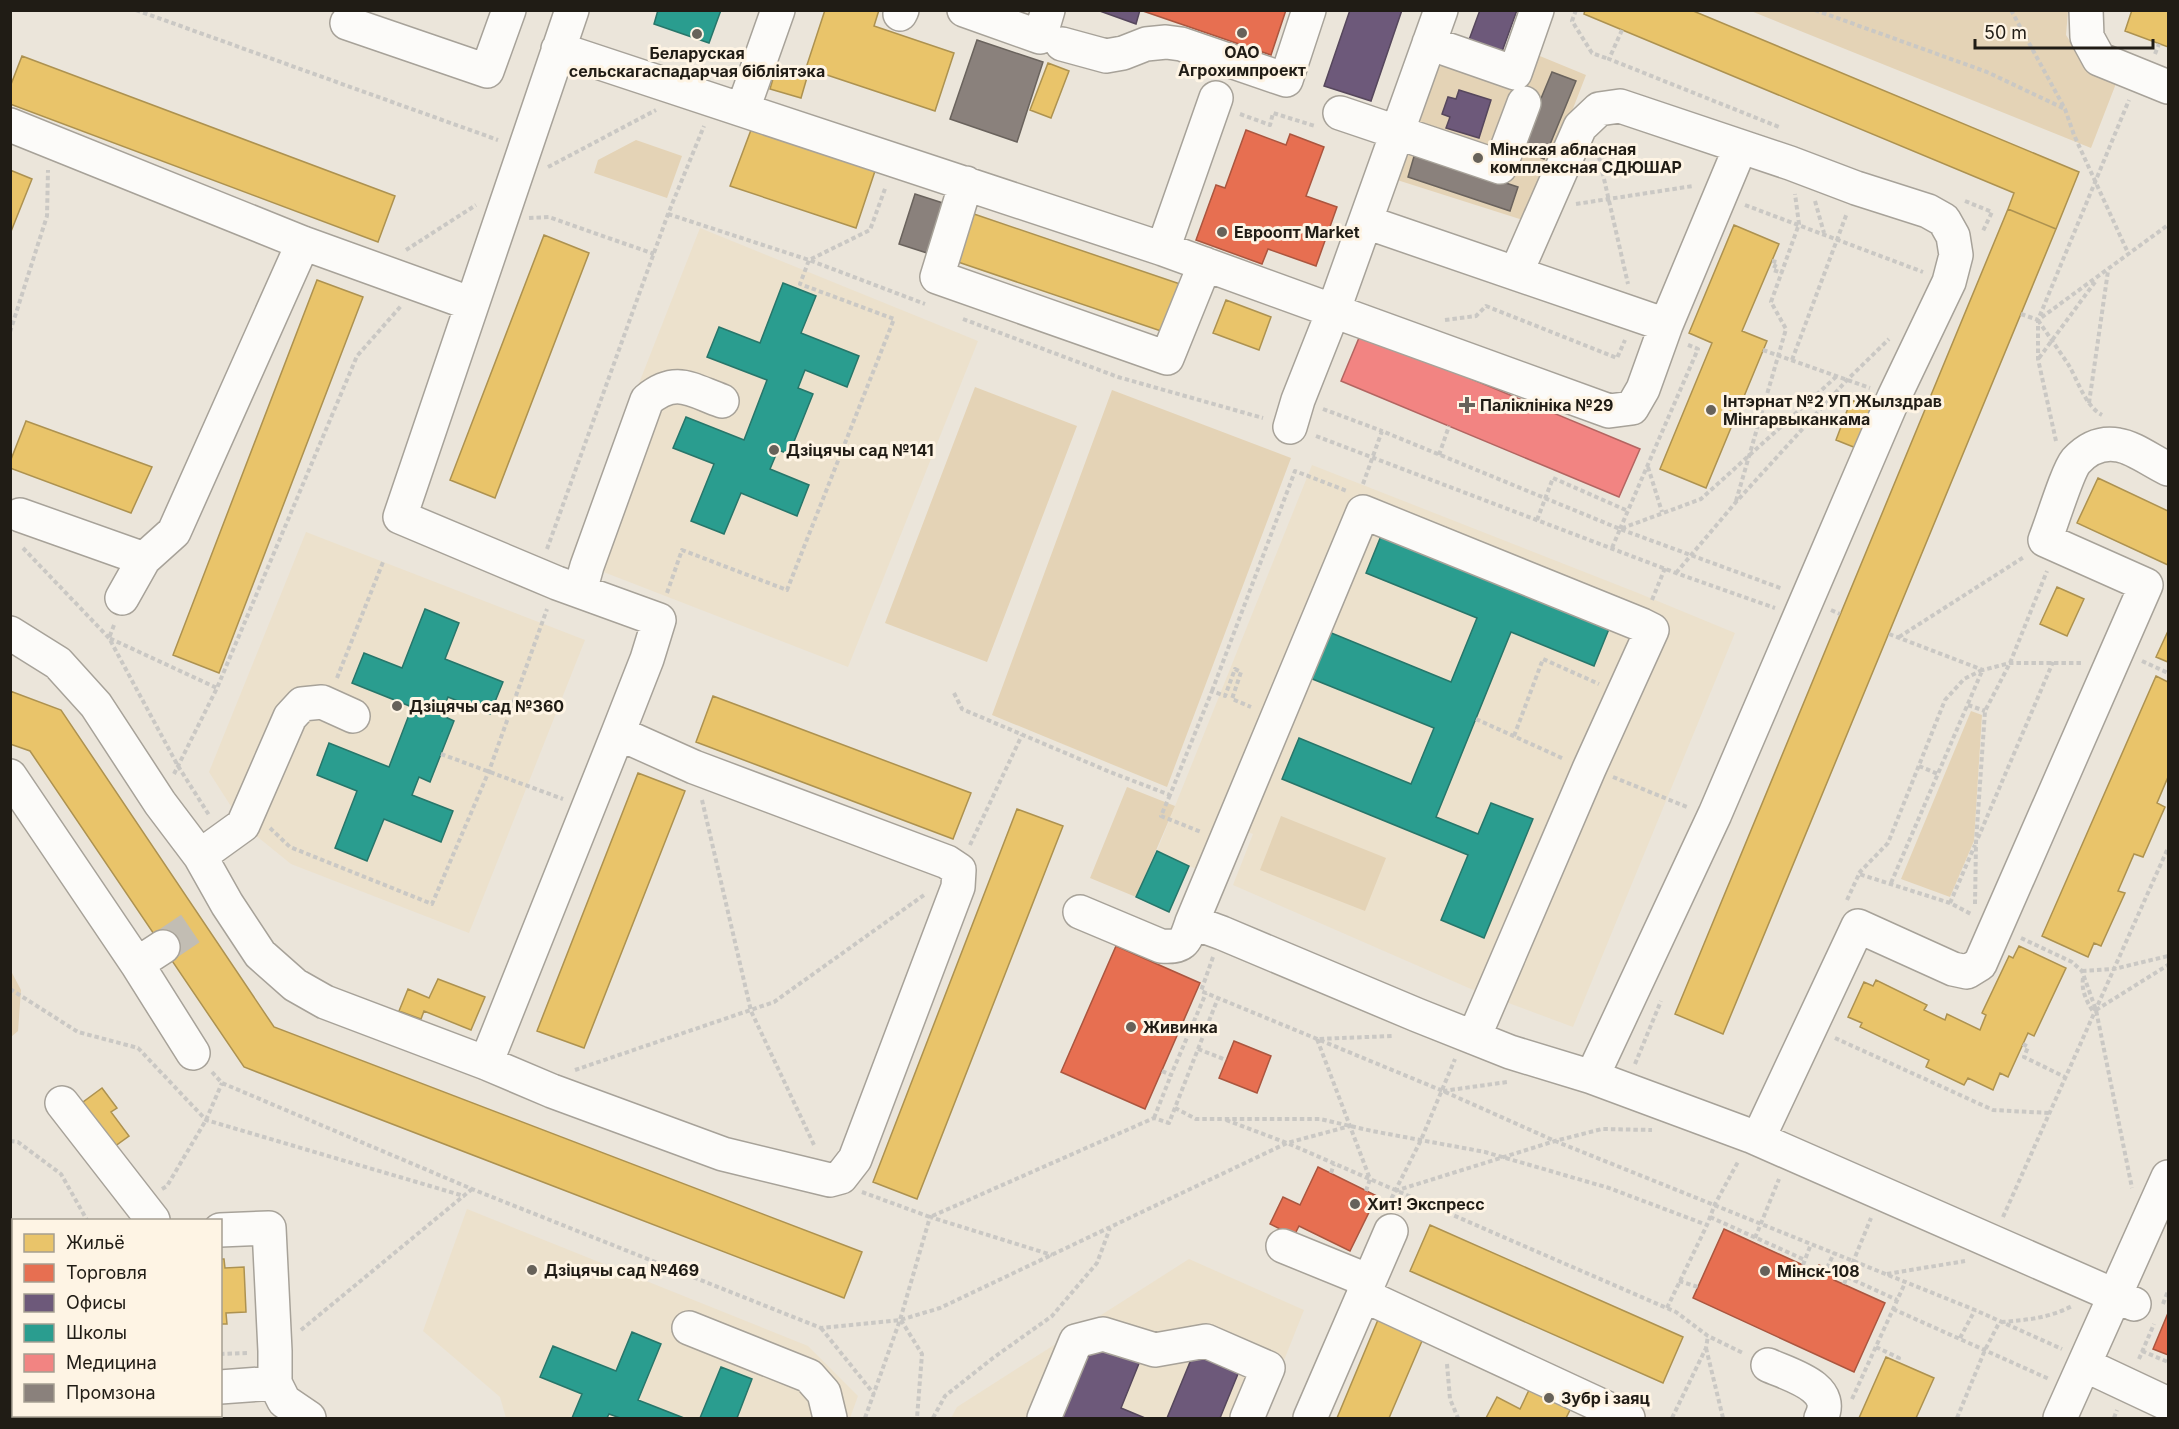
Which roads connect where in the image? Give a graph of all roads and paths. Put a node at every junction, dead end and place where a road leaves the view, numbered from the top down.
1 (136, 10) edge
2 (572, 10) edge
3 (778, 10) edge
4 (1048, 10) edge
5 (1309, 10) edge
6 (1441, 10) edge
7 (1537, 10) edge
8 (1576, 10) edge
9 (1815, 10) edge
10 (2011, 10) edge
11 (2086, 10) edge
12 (504, 12) edge
13 (1827, 12) edge
14 (963, 19) edge
15 (347, 23) dead end
16 (1622, 30) dead end
17 (1429, 43) junction
18 (1062, 44) dead end
19 (558, 49) junction
20 (1609, 59) junction
21 (2154, 81) edge
22 (716, 100) junction
23 (1215, 102) joint
24 (1524, 103) dead end
25 (2065, 109) junction
26 (1589, 118) junction
27 (1328, 119) joint
28 (10, 125) edge
29 (1397, 132) junction
30 (49, 140) junction
31 (1740, 148) junction
32 (523, 152) junction
33 (896, 160) junction
34 (1790, 163) junction
35 (2096, 181) junction
36 (966, 183) junction
37 (513, 184) junction
38 (1722, 188) junction
39 (1856, 188) junction
40 (1610, 199) junction
41 (1961, 199) dead end
42 (1542, 209) junction
43 (528, 218) dead end
44 (1366, 222) junction
45 (1799, 224) junction
46 (2169, 225) edge
47 (1982, 233) dead end
48 (1837, 238) junction
49 (303, 243) junction
50 (1163, 249) junction
51 (654, 254) junction
52 (2129, 255) junction
53 (1772, 261) dead end
54 (1205, 264) junction
55 (376, 270) junction
56 (2108, 270) junction
57 (1516, 273) junction
58 (1782, 273) junction
59 (2097, 279) junction
60 (1949, 282) junction
61 (419, 285) junction
62 (472, 304) junction
63 (1335, 309) junction
64 (2021, 314) dead end
65 (1635, 315) junction
66 (2038, 320) junction
67 (1442, 321) dead end
68 (1666, 325) junction
69 (10, 332) edge
70 (2052, 340) junction
71 (1763, 350) dead end
72 (1777, 355) junction
73 (2038, 359) junction
74 (1792, 360) junction
75 (1837, 376) junction
76 (1847, 380) junction
77 (1894, 397) junction
78 (722, 401) dead end
79 (2089, 403) junction
80 (1294, 413) junction
81 (2106, 418) dead end
82 (1449, 426) dead end
83 (1382, 431) junction
84 (1439, 455) junction
85 (1373, 457) junction
86 (1748, 457) junction
87 (2167, 464) edge
88 (1648, 466) dead end
89 (1366, 478) dead end
90 (1319, 479) dead end
91 (2067, 484) junction
92 (1545, 498) junction
93 (1736, 502) junction
94 (1628, 511) dead end
95 (1662, 512) junction
96 (1537, 520) junction
97 (20, 529) joint
98 (1620, 529) junction
99 (2052, 542) junction
100 (1612, 548) junction
101 (1689, 556) junction
102 (144, 559) junction
103 (383, 562) dead end
104 (1665, 568) junction
105 (1676, 573) junction
106 (560, 577) junction
107 (1653, 596) dead end
108 (122, 598) joint
109 (1804, 608) junction
110 (659, 620) junction
111 (10, 633) edge
112 (1889, 634) dead end
113 (1898, 637) junction
114 (109, 638) junction
115 (2053, 662) junction
116 (2010, 663) junction
117 (2112, 663) junction
118 (1983, 670) junction
119 (2169, 673) edge
120 (1604, 686) dead end
121 (217, 688) junction
122 (1212, 691) junction
123 (954, 693) dead end
124 (1968, 705) junction
125 (340, 710) joint
126 (1259, 710) dead end
127 (1985, 711) junction
128 (1476, 719) dead end
129 (618, 733) junction
130 (1022, 735) junction
131 (1514, 736) junction
132 (441, 754) dead end
133 (178, 766) junction
134 (1919, 766) junction
135 (489, 771) junction
136 (1599, 772) junction
137 (1938, 774) junction
138 (10, 776) edge
139 (1170, 795) junction
140 (160, 802) junction
141 (1677, 804) dead end
142 (251, 808) junction
143 (587, 809) junction
144 (1179, 823) dead end
145 (1976, 842) junction
146 (212, 847) junction
147 (2169, 848) edge
148 (959, 870) junction
149 (1859, 874) dead end
150 (1891, 883) dead end
151 (1950, 903) dead end
152 (1080, 912) dead end
153 (1976, 916) dead end
154 (1192, 922) junction
155 (2169, 956) edge
156 (2169, 965) edge
157 (2114, 969) junction
158 (10, 989) edge
159 (1665, 993) dead end
160 (2095, 1012) junction
161 (1812, 1028) junction
162 (1470, 1035) junction
163 (1397, 1036) dead end
164 (1317, 1039) junction
165 (2023, 1044) dead end
166 (1198, 1049) dead end
167 (193, 1053) joint
168 (1226, 1060) dead end
169 (486, 1063) junction
170 (1161, 1071) dead end
171 (1171, 1075) junction
172 (1592, 1077) junction
173 (2066, 1077) junction
174 (222, 1083) junction
175 (1624, 1090) junction
176 (552, 1091) junction
177 (1443, 1091) junction
178 (62, 1103) dead end
179 (1175, 1108) dead end
180 (2049, 1113) junction
181 (1154, 1118) dead end
182 (1222, 1118) junction
183 (206, 1120) junction
184 (1350, 1126) junction
185 (1660, 1131) dead end
186 (1754, 1138) junction
187 (1421, 1140) junction
188 (10, 1141) edge
189 (1555, 1141) junction
190 (1287, 1143) junction
191 (1790, 1154) junction
192 (1501, 1157) junction
193 (1334, 1164) junction
194 (1331, 1173) dead end
195 (2169, 1177) edge
196 (1370, 1179) junction
197 (472, 1189) junction
198 (2132, 1190) dead end
199 (1366, 1191) dead end
200 (1395, 1191) junction
201 (1881, 1193) junction
202 (464, 1196) junction
203 (1715, 1204) junction
204 (147, 1213) edge
205 (1710, 1217) junction
206 (86, 1219) edge
207 (1761, 1223) junction
208 (2169, 1223) edge
209 (1707, 1226) junction
210 (1110, 1227) junction
211 (222, 1230) edge
212 (1391, 1231) dead end
213 (1755, 1238) junction
214 (1992, 1242) junction
215 (1811, 1244) junction
216 (1283, 1246) dead end
217 (1776, 1247) junction
218 (1773, 1252) dead end
219 (1834, 1253) junction
220 (1053, 1255) junction
221 (1805, 1260) junction
222 (1853, 1261) junction
223 (1803, 1265) dead end
224 (1827, 1268) dead end
225 (1887, 1275) junction
226 (1847, 1277) junction
227 (1679, 1281) junction
228 (1905, 1283) junction
229 (1844, 1284) dead end
230 (1698, 1287) dead end
231 (1366, 1288) junction
232 (2169, 1291) edge
233 (1897, 1300) junction
234 (2127, 1301) junction
235 (1667, 1308) junction
236 (2169, 1308) edge
237 (1893, 1309) junction
238 (1975, 1310) junction
239 (900, 1320) junction
240 (1999, 1323) junction
241 (689, 1328) dead end
242 (821, 1328) junction
243 (1442, 1331) junction
244 (1708, 1336) junction
245 (1960, 1338) junction
246 (1876, 1347) junction
247 (1706, 1348) junction
248 (1985, 1350) junction
249 (275, 1351) junction
250 (2142, 1351) junction
251 (1897, 1362) dead end
252 (2169, 1362) edge
253 (1768, 1365) joint
254 (2095, 1368) junction
255 (2050, 1379) dead end
256 (275, 1383) junction
257 (222, 1387) edge
258 (874, 1394) junction
259 (1850, 1402) dead end
260 (2169, 1404) edge
261 (309, 1419) edge
262 (830, 1419) edge
263 (865, 1419) edge
264 (917, 1419) edge
265 (933, 1419) edge
266 (1044, 1419) edge
267 (1247, 1419) edge
268 (1310, 1419) edge
269 (1458, 1419) edge
270 (1628, 1419) edge
271 (1672, 1419) edge
272 (1723, 1419) edge
273 (1821, 1419) edge
274 (1957, 1419) edge
275 (2060, 1419) edge
276 (2084, 1419) edge

1 - 32 path
2 - 19 street
3 - 22 street
4 - 14 street
5 - 18 street
6 - 17 street
7 - 17 street
8 - 20 path
9 - 13 path
10 - 25 path
11 - 21 street
12 - 15 street
13 - 25 path
16 - 20 path
17 - 29 street
19 - 22 street
19 - 32 street
20 - 34 path
21 - 35 path
22 - 33 street
22 - 37 path
22 - 51 path
23 - 27 path
23 - 50 street
24 - 29 street
25 - 35 path
26 - 31 street
26 - 40 path
26 - 42 street
27 - 29 street
28 - 30 street
29 - 44 street
30 - 49 street
30 - 69 path
31 - 34 street
31 - 38 street
32 - 37 street
33 - 36 street
33 - 110 path
34 - 39 street
34 - 45 path
35 - 52 path
35 - 66 path
36 - 50 street
36 - 54 street
37 - 55 path
37 - 62 street
38 - 40 path
38 - 45 path
38 - 68 street
39 - 48 path
39 - 60 street
40 - 42 path
40 - 65 path
41 - 47 path
42 - 57 street
43 - 51 path
44 - 57 street
44 - 63 street
45 - 48 path
45 - 58 path
46 - 52 path
48 - 60 path
48 - 74 path
49 - 55 street
49 - 102 street
50 - 54 street
51 - 106 path
52 - 56 path
53 - 58 path
54 - 63 street
55 - 61 street
56 - 59 path
56 - 79 path
57 - 65 street
58 - 72 path
59 - 66 path
59 - 70 path
60 - 77 street
61 - 62 street
61 - 121 path
62 - 106 street
63 - 68 street
63 - 80 street
64 - 66 path
65 - 67 path
65 - 68 street
66 - 70 path
66 - 73 path
70 - 73 path
70 - 79 path
71 - 72 path
72 - 74 path
72 - 86 path
73 - 91 path
74 - 75 path
75 - 76 path
75 - 86 path
76 - 77 path
76 - 93 path
77 - 109 street
78 - 106 street
79 - 81 path
80 - 83 path
80 - 85 path
82 - 84 path
83 - 84 path
83 - 85 path
84 - 92 path
85 - 89 path
85 - 96 path
86 - 93 path
86 - 95 path
87 - 91 street
88 - 95 path
90 - 122 path
91 - 99 street
92 - 94 path
92 - 96 path
92 - 98 path
93 - 101 path
95 - 98 path
96 - 100 path
97 - 102 street
97 - 114 path
98 - 100 path
98 - 101 path
99 - 113 path
99 - 116 path
99 - 117 street
100 - 104 path
101 - 105 path
101 - 109 path
102 - 108 street
103 - 125 path
104 - 105 path
104 - 107 path
105 - 109 path
106 - 110 street
106 - 135 path
108 - 114 path
109 - 172 street
110 - 129 street
111 - 140 street
112 - 113 path
113 - 118 path
114 - 121 path
114 - 133 path
115 - 116 path
115 - 117 path
115 - 145 path
116 - 118 path
116 - 127 path
117 - 119 path
117 - 161 street
118 - 124 path
118 - 134 path
120 - 131 path
121 - 133 path
122 - 126 path
122 - 139 path
123 - 130 path
124 - 127 path
124 - 137 path
125 - 142 street
127 - 145 path
128 - 131 path
129 - 143 street
129 - 148 street
130 - 139 path
130 - 148 path
131 - 136 path
132 - 135 path
133 - 140 path
133 - 146 path
134 - 137 path
134 - 149 path
135 - 142 path
135 - 143 path
136 - 141 path
136 - 154 street
136 - 162 street
137 - 150 path
138 - 167 street
139 - 144 path
140 - 146 street
142 - 146 street
143 - 169 street
145 - 151 path
145 - 153 path
146 - 169 street
147 - 157 path
148 - 176 path
148 - 176 street
152 - 154 street
154 - 162 street
155 - 157 path
156 - 160 path
157 - 160 path
157 - 160 path
158 - 183 path
159 - 175 path
160 - 173 path
160 - 198 path
161 - 180 path
161 - 186 street
162 - 172 street
162 - 177 path
163 - 164 path
164 - 171 path
164 - 177 path
164 - 184 path
165 - 173 path
166 - 168 path
167 - 174 path
169 - 176 street
170 - 171 path
171 - 181 path
172 - 175 street
173 - 180 path
174 - 183 path
174 - 197 path
175 - 186 street
177 - 187 path
177 - 189 path
178 - 204 street
179 - 182 path
180 - 214 path
182 - 184 path
182 - 190 path
183 - 202 path
183 - 204 path
184 - 187 path
184 - 190 path
184 - 196 path
185 - 189 path
186 - 191 street
186 - 203 path
187 - 192 path
187 - 200 path
188 - 206 path
189 - 192 path
189 - 203 path
190 - 193 path
190 - 210 path
191 - 201 street
191 - 207 path
192 - 200 path
192 - 209 path
193 - 194 path
193 - 196 path
195 - 234 street
196 - 199 path
196 - 200 path
197 - 202 path
197 - 242 path
200 - 235 path
201 - 214 street
201 - 222 path
202 - 249 path
203 - 205 path
203 - 207 path
205 - 209 path
205 - 213 path
207 - 213 path
207 - 215 path
208 - 234 street
209 - 227 path
210 - 220 path
210 - 265 path
211 - 249 street
212 - 231 street
213 - 217 path
214 - 225 path
214 - 234 street
215 - 219 path
215 - 221 path
216 - 231 street
217 - 218 path
217 - 221 path
219 - 222 path
219 - 224 path
220 - 239 path
220 - 239 path
221 - 223 path
222 - 225 path
222 - 226 path
225 - 228 path
226 - 229 path
226 - 233 path
227 - 230 path
227 - 235 path
228 - 233 path
228 - 238 path
231 - 243 street
231 - 268 street
232 - 236 path
233 - 237 path
234 - 240 path
234 - 250 path
234 - 254 street
235 - 244 path
237 - 245 path
237 - 246 path
238 - 240 path
238 - 245 path
239 - 242 path
239 - 258 path
239 - 264 path
240 - 248 path
240 - 254 path
241 - 262 street
242 - 258 path
243 - 269 path
243 - 270 street
244 - 247 path
244 - 253 path
245 - 248 path
246 - 251 path
246 - 259 path
247 - 271 path
247 - 272 path
248 - 255 path
248 - 274 path
249 - 256 street
250 - 252 path
250 - 254 path
253 - 273 street
254 - 260 street
254 - 275 street
254 - 276 street
256 - 257 street
256 - 261 street
258 - 263 path
266 - 267 street

